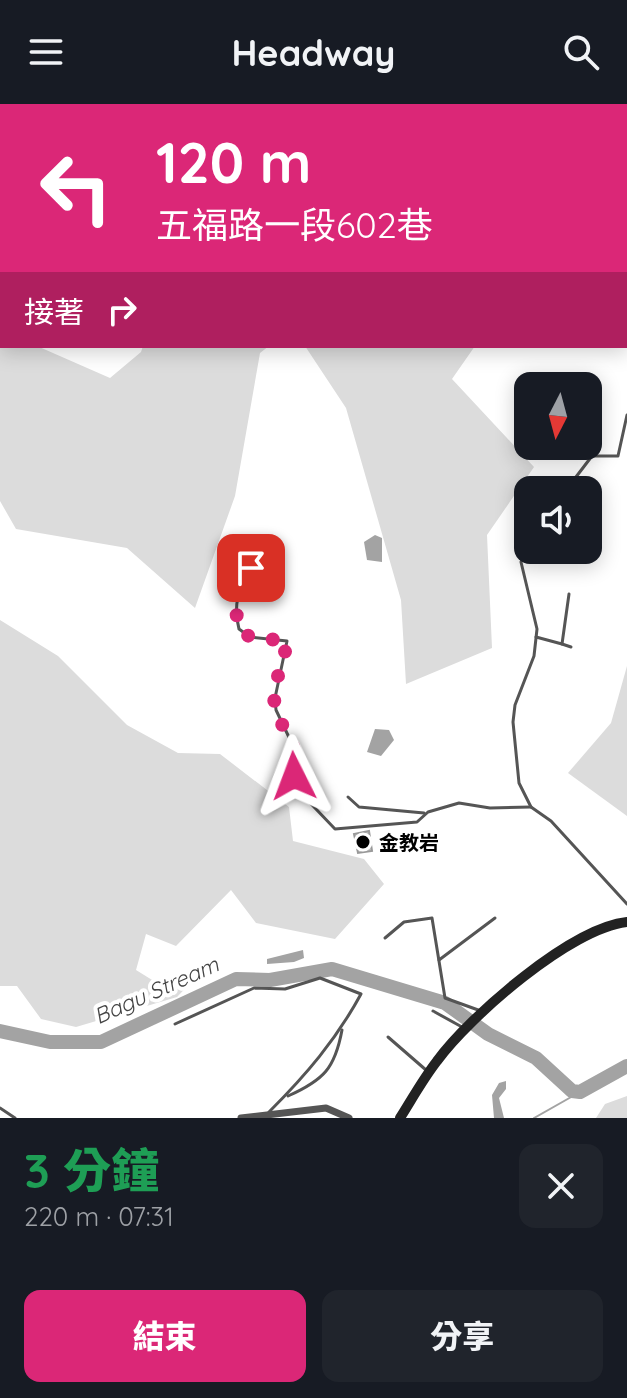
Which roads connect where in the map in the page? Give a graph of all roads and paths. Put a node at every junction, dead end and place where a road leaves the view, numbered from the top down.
1 (627, 415) edge
2 (577, 476) edge
3 (522, 564) edge
4 (251, 568) dead end
5 (569, 594) dead end
6 (536, 637) junction
7 (562, 644) junction
8 (571, 647) dead end
9 (348, 797) dead end
10 (531, 807) junction
11 (428, 812) junction
12 (627, 904) edge
13 (495, 918) dead end
14 (627, 922) edge
15 (385, 938) dead end
16 (439, 960) junction
17 (433, 1011) dead end
18 (484, 1012) junction
19 (175, 1024) dead end
20 (343, 1028) junction
21 (465, 1029) junction
22 (388, 1037) dead end
23 (429, 1073) junction
24 (284, 1097) junction
25 (0, 1108) edge
26 (266, 1115) junction
27 (15, 1118) edge
28 (241, 1118) edge
29 (349, 1118) edge
30 (400, 1118) edge

1 - 2 lane
3 - 6 lane
4 - 11 lane
5 - 7 lane
6 - 7 lane
6 - 10 lane
7 - 8 lane
9 - 11 lane
10 - 11 lane
10 - 12 lane
13 - 16 lane
14 - 18 main road
15 - 16 lane
16 - 18 lane
17 - 21 lane
18 - 21 main road
19 - 20 lane
20 - 24 lane
20 - 24 lane
21 - 23 main road
22 - 23 lane
23 - 30 main road
24 - 26 lane
25 - 27 lane
26 - 28 street
26 - 29 street

